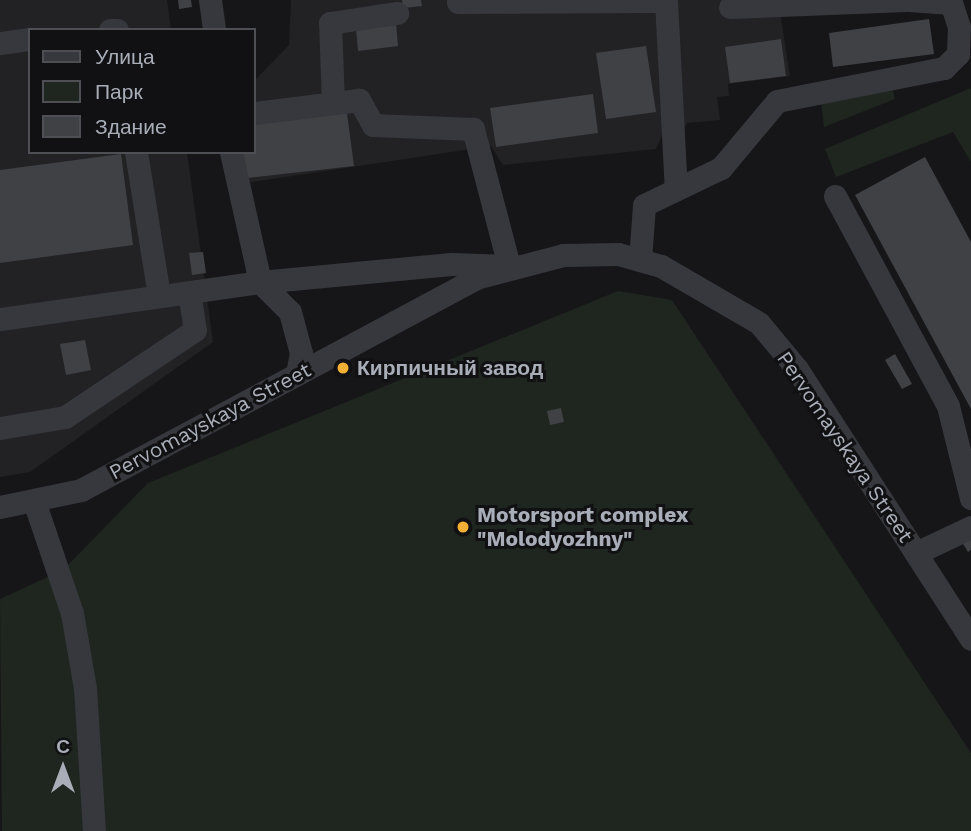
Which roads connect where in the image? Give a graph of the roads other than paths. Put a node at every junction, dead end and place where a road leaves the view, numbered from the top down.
1 (210, 0) edge
2 (908, 0) edge
3 (458, 2) dead end
4 (730, 7) dead end
5 (397, 13) dead end
6 (214, 28) edge
7 (28, 40) edge
8 (0, 43) edge
9 (333, 103) junction
10 (256, 113) edge
11 (136, 154) edge
12 (231, 154) edge
13 (676, 189) junction
14 (835, 196) dead end
15 (640, 260) junction
16 (509, 266) junction
17 (260, 282) junction
18 (189, 292) junction
19 (159, 296) junction
20 (0, 319) edge
21 (297, 374) junction
22 (0, 428) edge
23 (971, 498) edge
24 (34, 500) junction
25 (0, 507) edge
26 (971, 527) edge
27 (916, 553) junction
28 (971, 639) edge
29 (94, 831) edge

1 - 6 street
2 - 4 street
2 - 13 street
3 - 13 street
5 - 9 street
7 - 8 street
9 - 10 street
9 - 16 street
11 - 19 street
12 - 17 street
13 - 15 street
14 - 23 street
15 - 16 street, Pervomayskaya Street
15 - 27 street, Pervomayskaya Street
16 - 17 street
16 - 21 street, Pervomayskaya Street
17 - 18 street
17 - 21 street
18 - 19 street
18 - 22 street
19 - 20 street
21 - 24 street, Pervomayskaya Street
24 - 25 street, Pervomayskaya Street
24 - 29 street
26 - 27 street
27 - 28 street, Pervomayskaya Street

